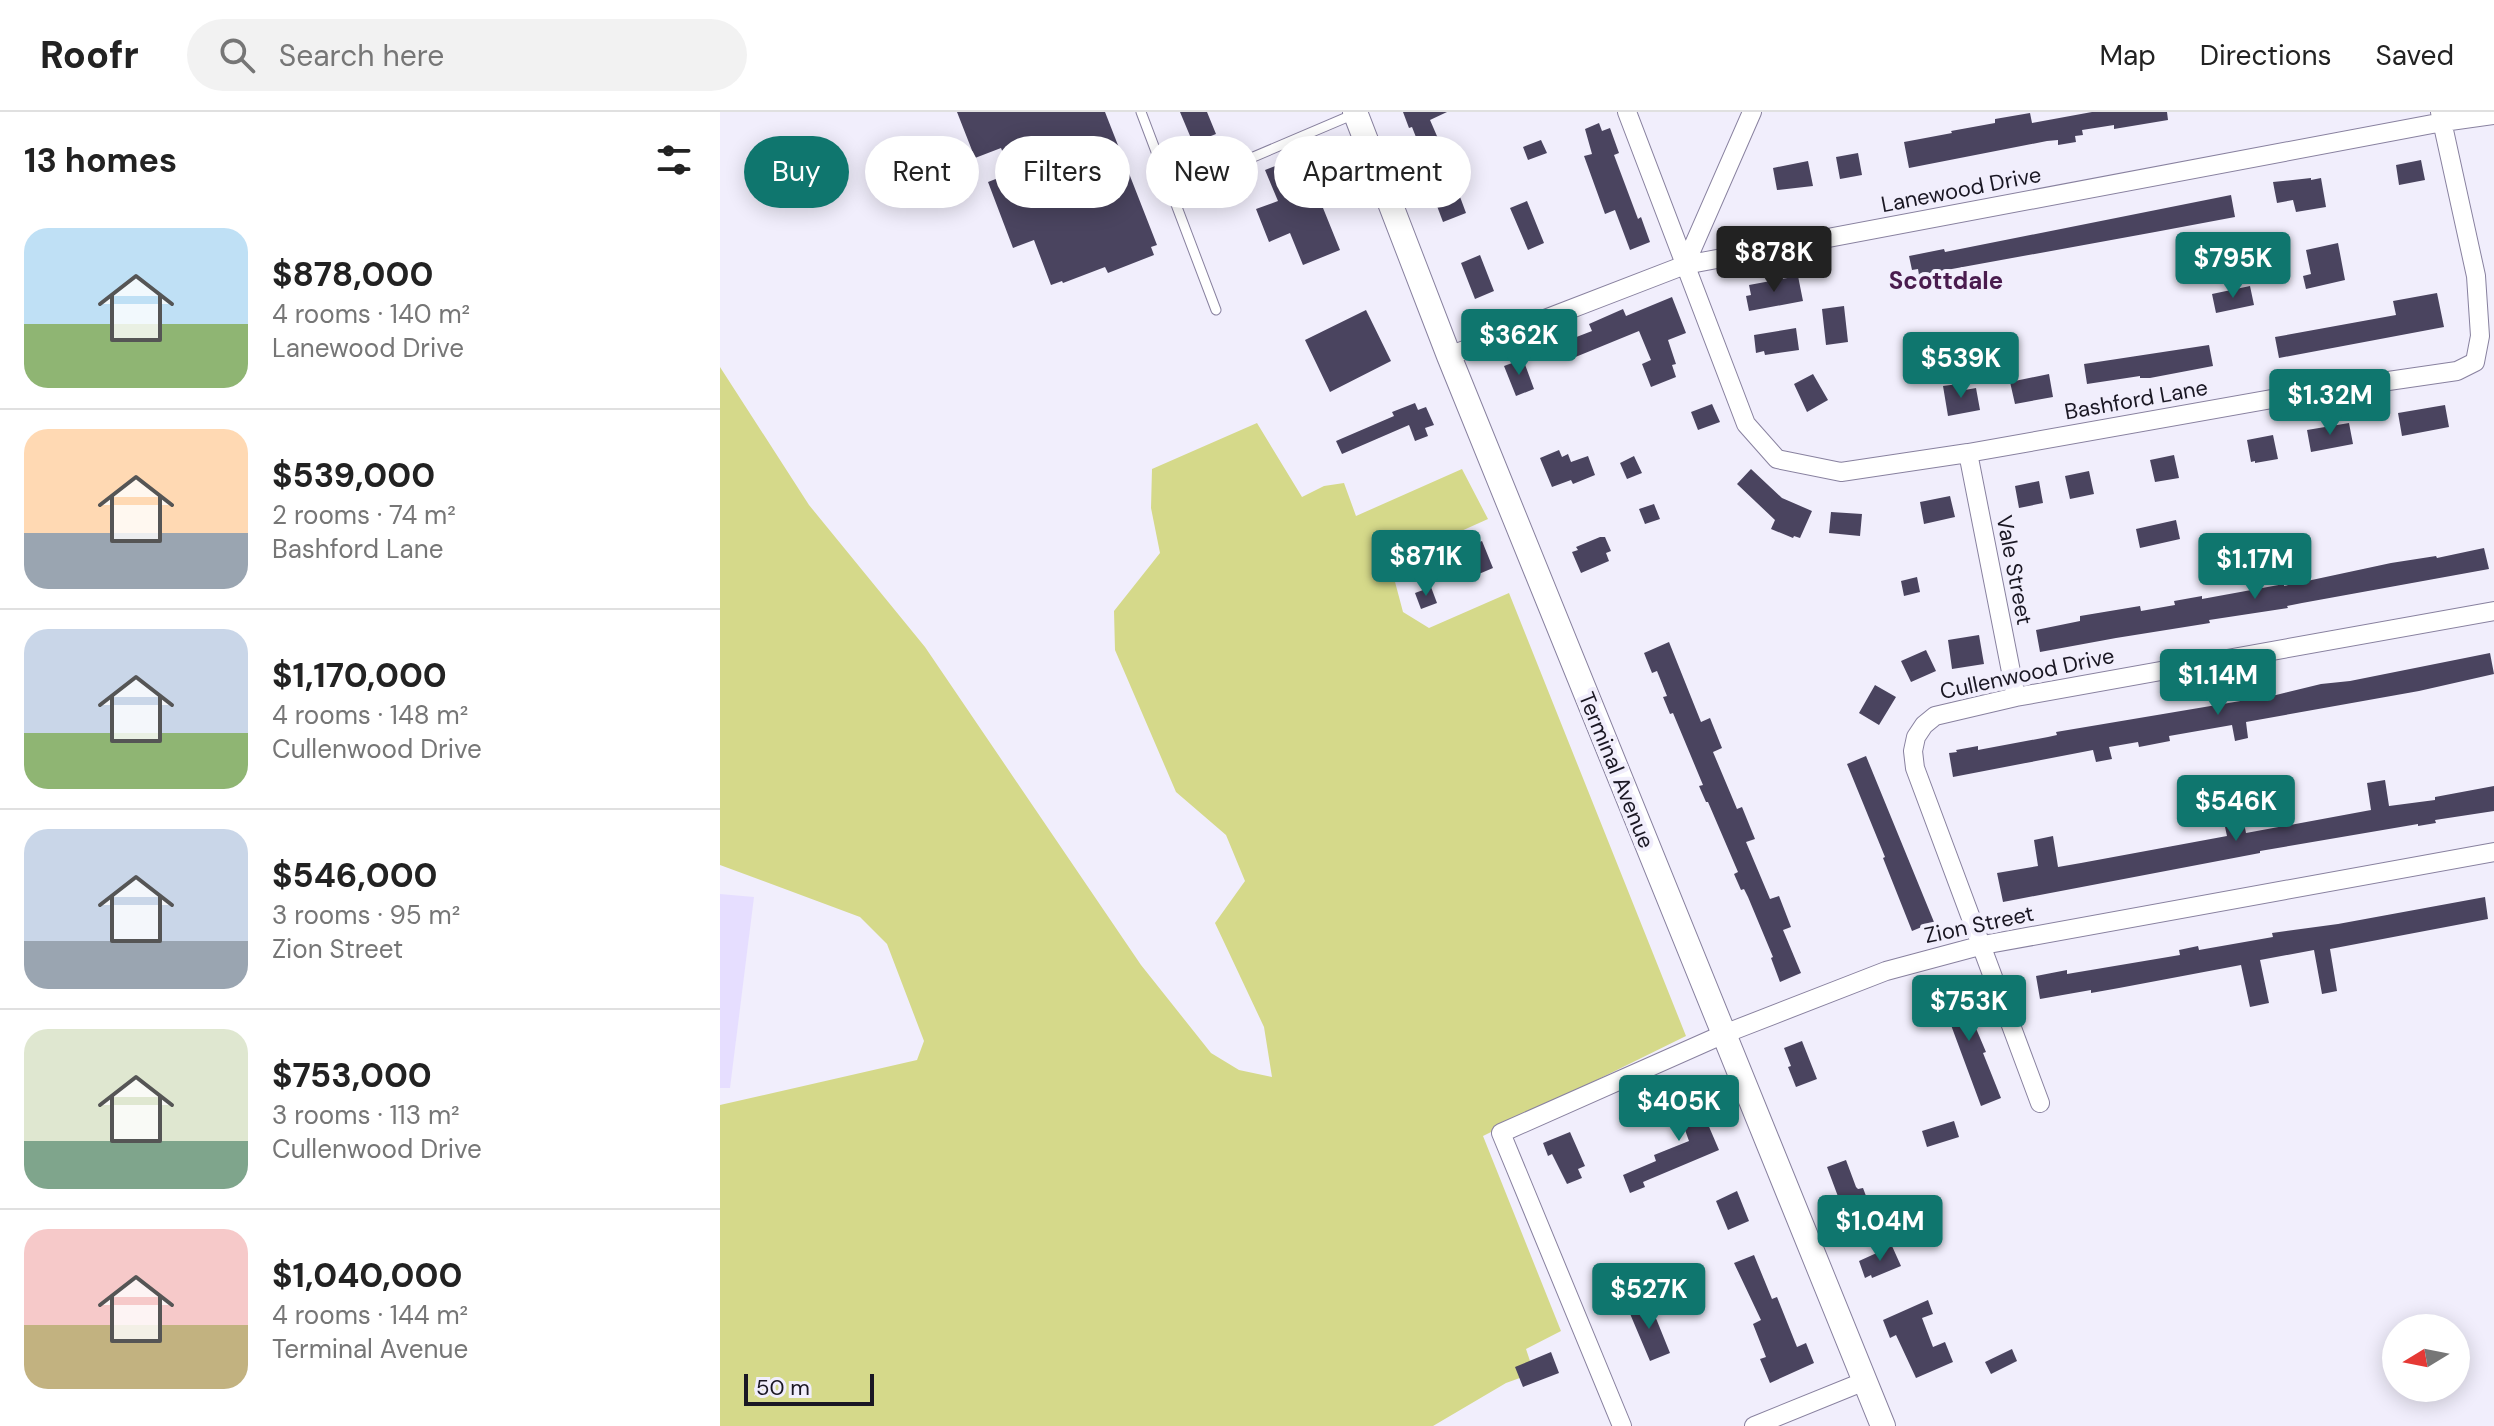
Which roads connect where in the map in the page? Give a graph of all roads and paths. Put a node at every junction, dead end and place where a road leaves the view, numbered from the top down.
1 (1141, 112) edge
2 (1627, 112) edge
3 (1752, 112) edge
4 (1355, 113) edge
5 (2494, 115) edge
6 (2441, 117) edge
7 (1150, 136) edge
8 (1258, 155) edge
9 (1177, 208) edge
10 (1685, 265) junction
11 (1216, 310) dead end
12 (1449, 356) junction
13 (1968, 453) junction
14 (2494, 611) edge
15 (2016, 697) junction
16 (2494, 852) edge
17 (1983, 945) junction
18 (1724, 1034) junction
19 (2040, 1103) dead end
20 (1865, 1381) junction
21 (1622, 1426) edge
22 (1754, 1426) edge
23 (1883, 1426) edge

1 - 7 lane
2 - 10 street
3 - 10 street
4 - 8 lane
4 - 12 street, Terminal Avenue
5 - 6 street, Lanewood Drive
6 - 10 street, Lanewood Drive
6 - 13 street, Bashford Lane
9 - 11 lane
10 - 12 street, Lanewood Drive
10 - 13 street, Bashford Lane
12 - 18 street, Terminal Avenue
13 - 15 street, Vale Street
14 - 15 street, Cullenwood Drive
15 - 17 street, Cullenwood Drive
16 - 17 street, Zion Street
17 - 18 street, Zion Street
17 - 19 street, Cullenwood Drive
18 - 20 street, Terminal Avenue
18 - 21 street, Zion Street
20 - 22 street
20 - 23 street, Terminal Avenue

